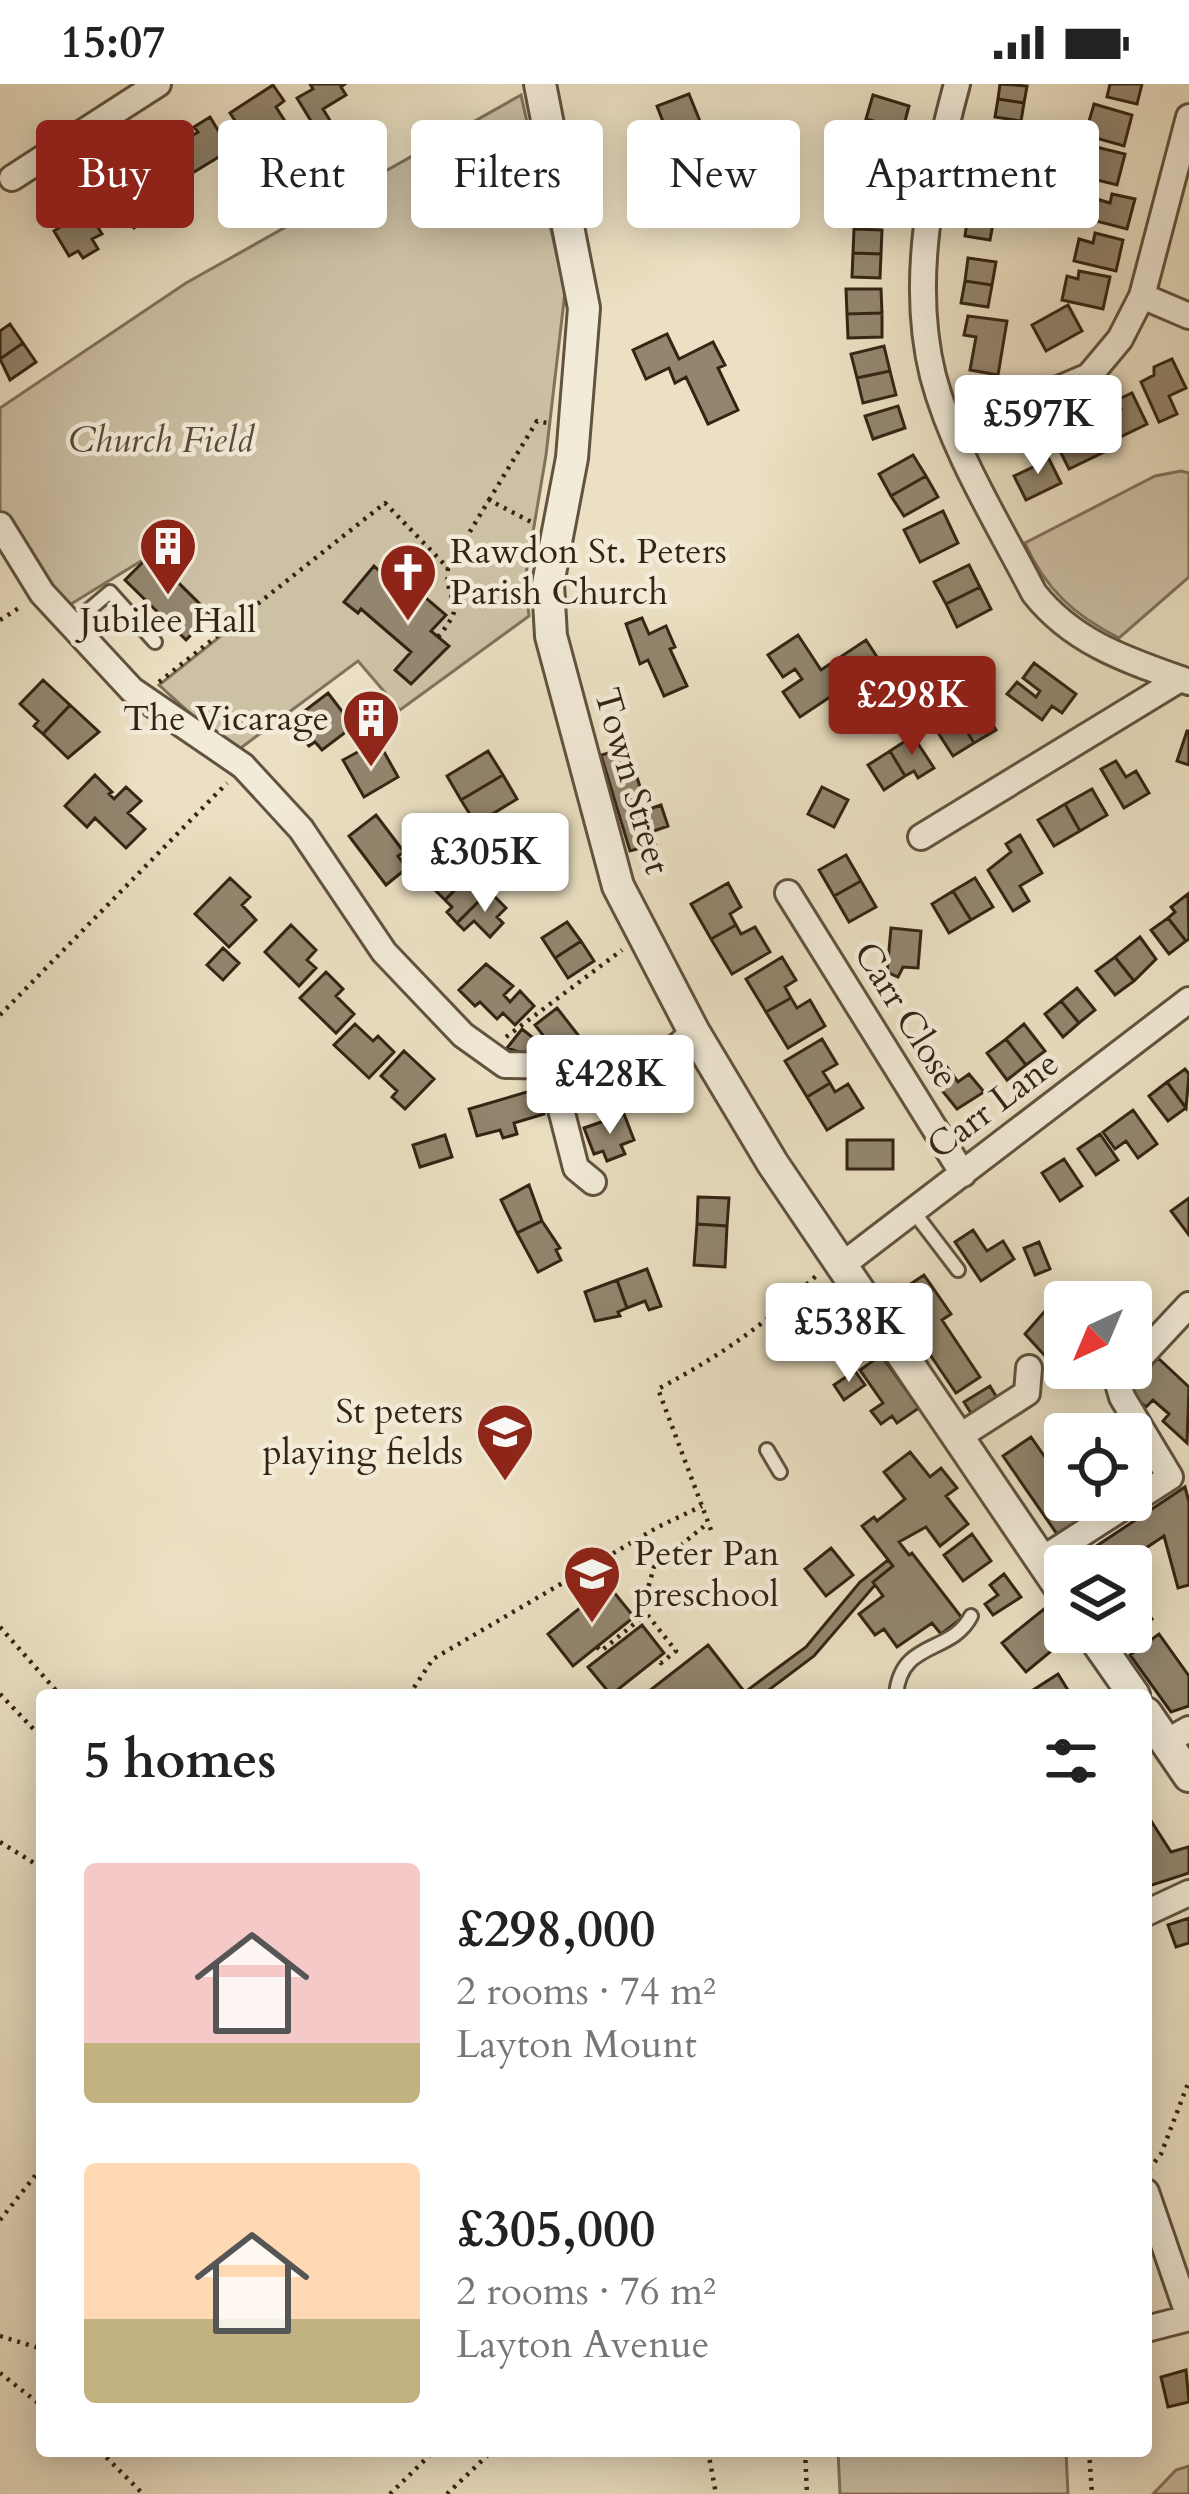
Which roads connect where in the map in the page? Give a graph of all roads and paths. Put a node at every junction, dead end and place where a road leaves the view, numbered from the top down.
1 (158, 84) edge
2 (540, 84) edge
3 (957, 84) edge
4 (1189, 117) edge
5 (12, 178) dead end
6 (1142, 296) junction
7 (1189, 316) edge
8 (575, 426) junction
9 (952, 434) junction
10 (489, 500) junction
11 (525, 517) dead end
12 (0, 525) edge
13 (448, 568) junction
14 (70, 626) junction
15 (438, 637) dead end
16 (155, 642) dead end
17 (1184, 680) edge
18 (141, 696) junction
19 (243, 766) junction
20 (922, 837) dead end
21 (788, 893) dead end
22 (643, 935) junction
23 (1189, 1000) edge
24 (0, 1015) edge
25 (694, 1031) junction
26 (487, 1051) junction
27 (550, 1066) junction
28 (963, 1174) junction
29 (593, 1181) dead end
30 (913, 1210) junction
31 (838, 1262) junction
32 (958, 1270) dead end
33 (860, 1294) junction
34 (1189, 1305) edge
35 (797, 1331) dead end
36 (1152, 1344) edge
37 (1029, 1368) dead end
38 (1120, 1389) edge
39 (957, 1438) junction
40 (767, 1450) dead end
41 (780, 1472) dead end
42 (702, 1506) junction
43 (1041, 1560) junction
44 (1044, 1564) edge
45 (642, 1608) junction
46 (971, 1616) dead end
47 (0, 1627) edge
48 (597, 1647) dead end
49 (1105, 1653) edge
50 (658, 1658) dead end
51 (55, 1689) edge
52 (413, 1689) edge
53 (897, 1689) edge
54 (1130, 1689) edge
55 (0, 1694) edge
56 (1152, 1717) edge
57 (36, 1732) edge
58 (1178, 1736) edge
59 (1189, 1776) edge
60 (0, 1842) edge
61 (36, 1864) edge
62 (1189, 1893) edge
63 (1152, 1909) edge
64 (1189, 2081) edge
65 (1152, 2165) edge
66 (36, 2175) edge
67 (1152, 2209) edge
68 (0, 2220) edge
69 (1189, 2317) edge
70 (1152, 2328) edge
71 (0, 2336) edge
72 (36, 2347) edge
73 (0, 2372) edge
74 (36, 2401) edge
75 (106, 2457) edge
76 (428, 2457) edge
77 (486, 2457) edge
78 (709, 2457) edge
79 (805, 2457) edge
80 (1089, 2457) edge
81 (143, 2494) edge
82 (390, 2494) edge
83 (447, 2494) edge
84 (716, 2494) edge
85 (807, 2494) edge
86 (1092, 2494) edge

1 - 5 street
2 - 8 street, Town Street
3 - 9 street
4 - 6 street
6 - 7 street
6 - 9 street
8 - 10 path
8 - 22 street, Town Street
9 - 17 street
10 - 11 path
10 - 13 path
12 - 14 street
13 - 15 path
13 - 18 path
14 - 16 lane
14 - 18 street
17 - 20 street
18 - 19 street
19 - 24 path
19 - 26 street
21 - 28 street, Carr Close
22 - 25 street, Town Street
22 - 26 path
23 - 28 street, Carr Lane
25 - 27 street
25 - 31 street, Town Street
26 - 27 street
27 - 29 street
28 - 30 street, Carr Lane
30 - 31 street, Carr Lane
30 - 32 lane
31 - 33 street, Town Street
31 - 42 path
33 - 35 lane
33 - 39 street, Town Street
34 - 36 street
37 - 39 street
38 - 43 street
39 - 43 street, Town Street
40 - 41 lane
42 - 45 path
42 - 52 path
43 - 44 street, Town Street
45 - 48 path
45 - 50 path
46 - 53 lane
47 - 51 path
49 - 54 street
55 - 57 path
56 - 58 street
58 - 59 street
60 - 61 path
62 - 63 street
64 - 65 path
66 - 68 path
67 - 69 street
69 - 70 street
71 - 72 path
73 - 74 path
75 - 81 path
76 - 82 path
77 - 83 path
78 - 84 path
79 - 85 path
80 - 86 path

